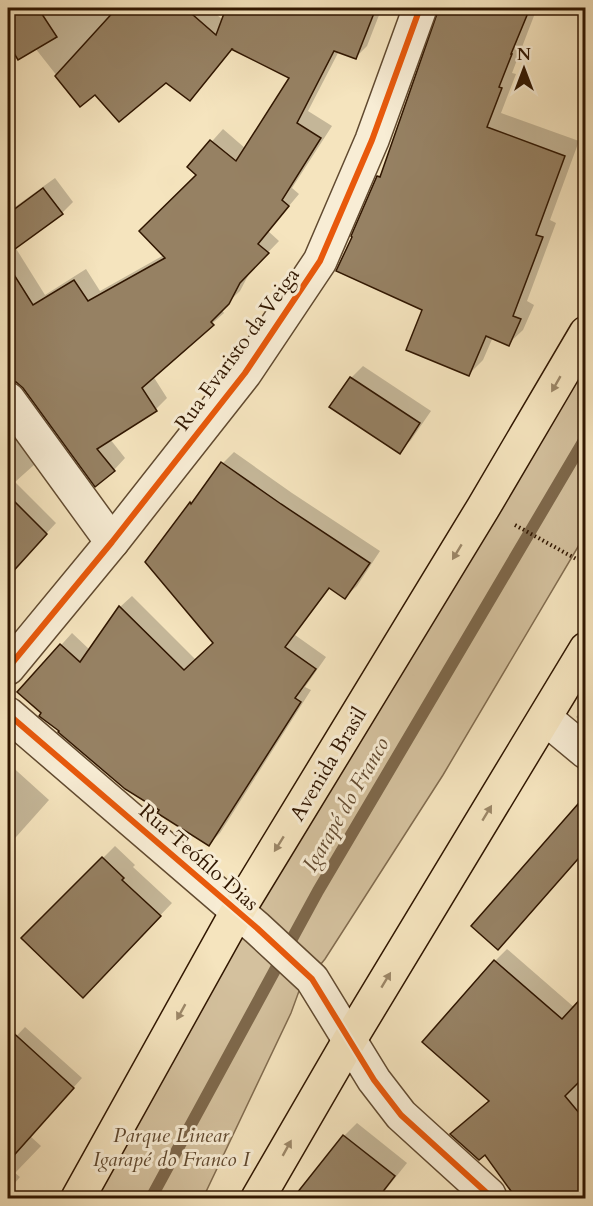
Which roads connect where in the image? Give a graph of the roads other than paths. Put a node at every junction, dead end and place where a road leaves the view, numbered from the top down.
1 (420, 8) edge
2 (585, 333) edge
3 (8, 399) edge
4 (112, 542) junction
5 (585, 649) edge
6 (8, 668) edge
7 (8, 714) edge
8 (545, 718) junction
9 (585, 752) edge
10 (247, 920) junction
11 (349, 1041) junction
12 (78, 1198) edge
13 (258, 1198) edge
14 (490, 1198) edge

1 - 4 street, Rua Evaristo da Veiga
2 -> 10 highway, Avenida Brasil
3 - 4 street
4 - 6 street, Rua Evaristo da Veiga
5 - 8 highway
7 - 10 street, Rua Teófilo Dias
8 - 9 street
11 -> 8 highway
10 - 11 street, Rua Teófilo Dias
10 -> 12 highway, Avenida Brasil
13 -> 11 highway
11 - 14 street, Rua Teófilo Dias

